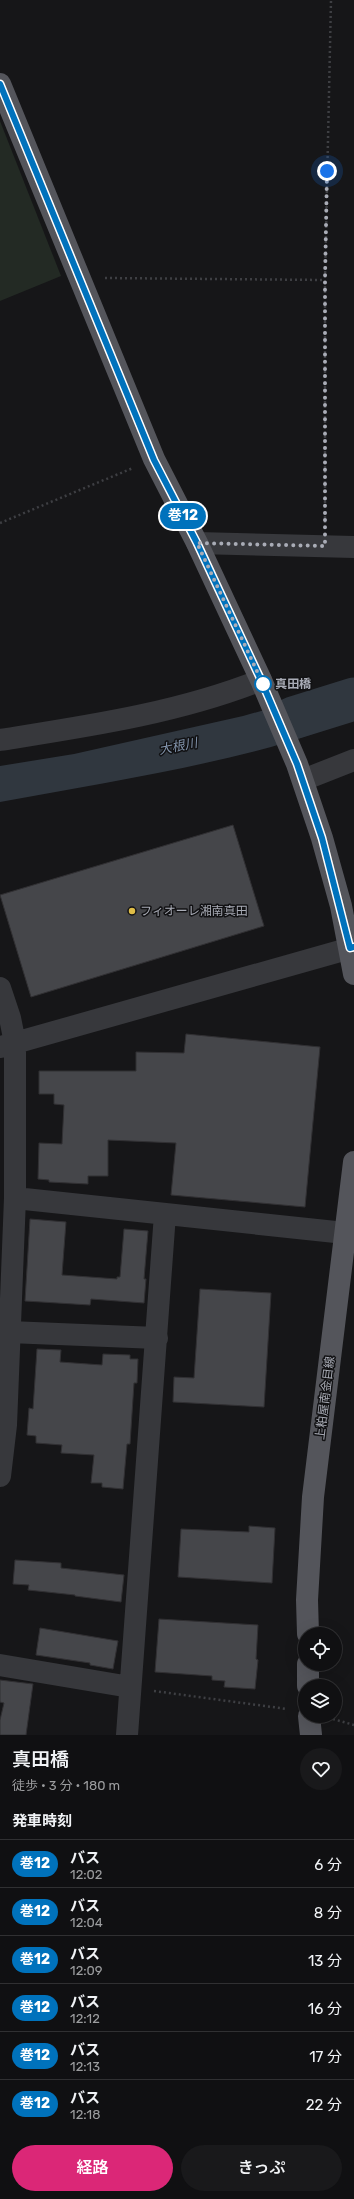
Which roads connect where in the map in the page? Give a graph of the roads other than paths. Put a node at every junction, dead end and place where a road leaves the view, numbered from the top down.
1 (0, 84) edge
2 (197, 543) junction
3 (354, 547) edge
4 (264, 687) junction
5 (0, 740) edge
6 (354, 760) edge
7 (300, 772) junction
8 (352, 948) edge
9 (354, 974) edge
10 (0, 988) edge
11 (7, 1045) edge
12 (354, 1162) edge
13 (15, 1198) junction
14 (165, 1214) junction
15 (345, 1233) junction
16 (5, 1292) edge
17 (9, 1332) junction
18 (157, 1338) junction
19 (0, 1476) edge
20 (308, 1627) edge
21 (0, 1665) edge
22 (130, 1687) junction
23 (310, 1723) edge
24 (127, 1735) edge
25 (311, 1735) edge

1 - 2 main road
2 - 3 street
2 - 4 main road
4 - 5 street
4 - 7 main road
6 - 7 street
7 - 8 main road
8 - 9 main road
8 - 11 street
10 - 11 street
11 - 13 street
12 - 15 main road, 上粕屋南金目線
13 - 14 street
13 - 16 street
14 - 15 street
14 - 18 street
15 - 20 main road, 上粕屋南金目線
16 - 17 street
17 - 18 street
17 - 19 street
18 - 22 street
21 - 22 street
22 - 24 street
23 - 25 main road

